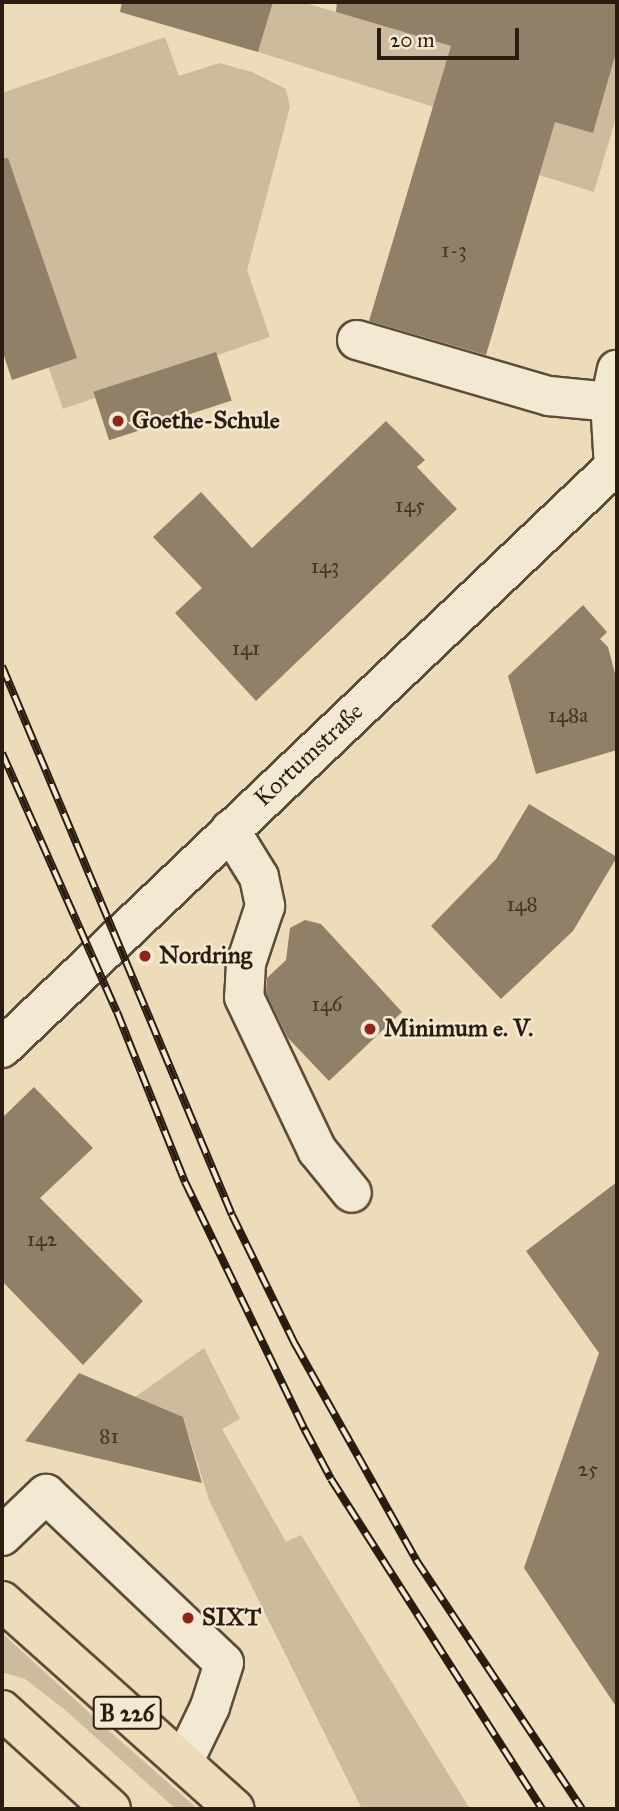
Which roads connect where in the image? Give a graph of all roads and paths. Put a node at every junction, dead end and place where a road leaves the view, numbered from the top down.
1 (357, 340) dead end
2 (614, 386) edge
3 (615, 465) edge
4 (230, 830) junction
5 (2, 1048) edge
6 (352, 1193) dead end
7 (2, 1536) edge
8 (2, 1601) edge
9 (2, 1710) edge
10 (183, 1763) junction
11 (111, 1809) edge
12 (235, 1809) edge

1 - 2 street
2 - 3 street
3 - 4 street, Kortumstraße
4 - 5 street, Kortumstraße
4 - 6 street
7 - 10 street
8 - 10 main road, B 226
9 - 11 main road
10 - 12 main road, B 226

